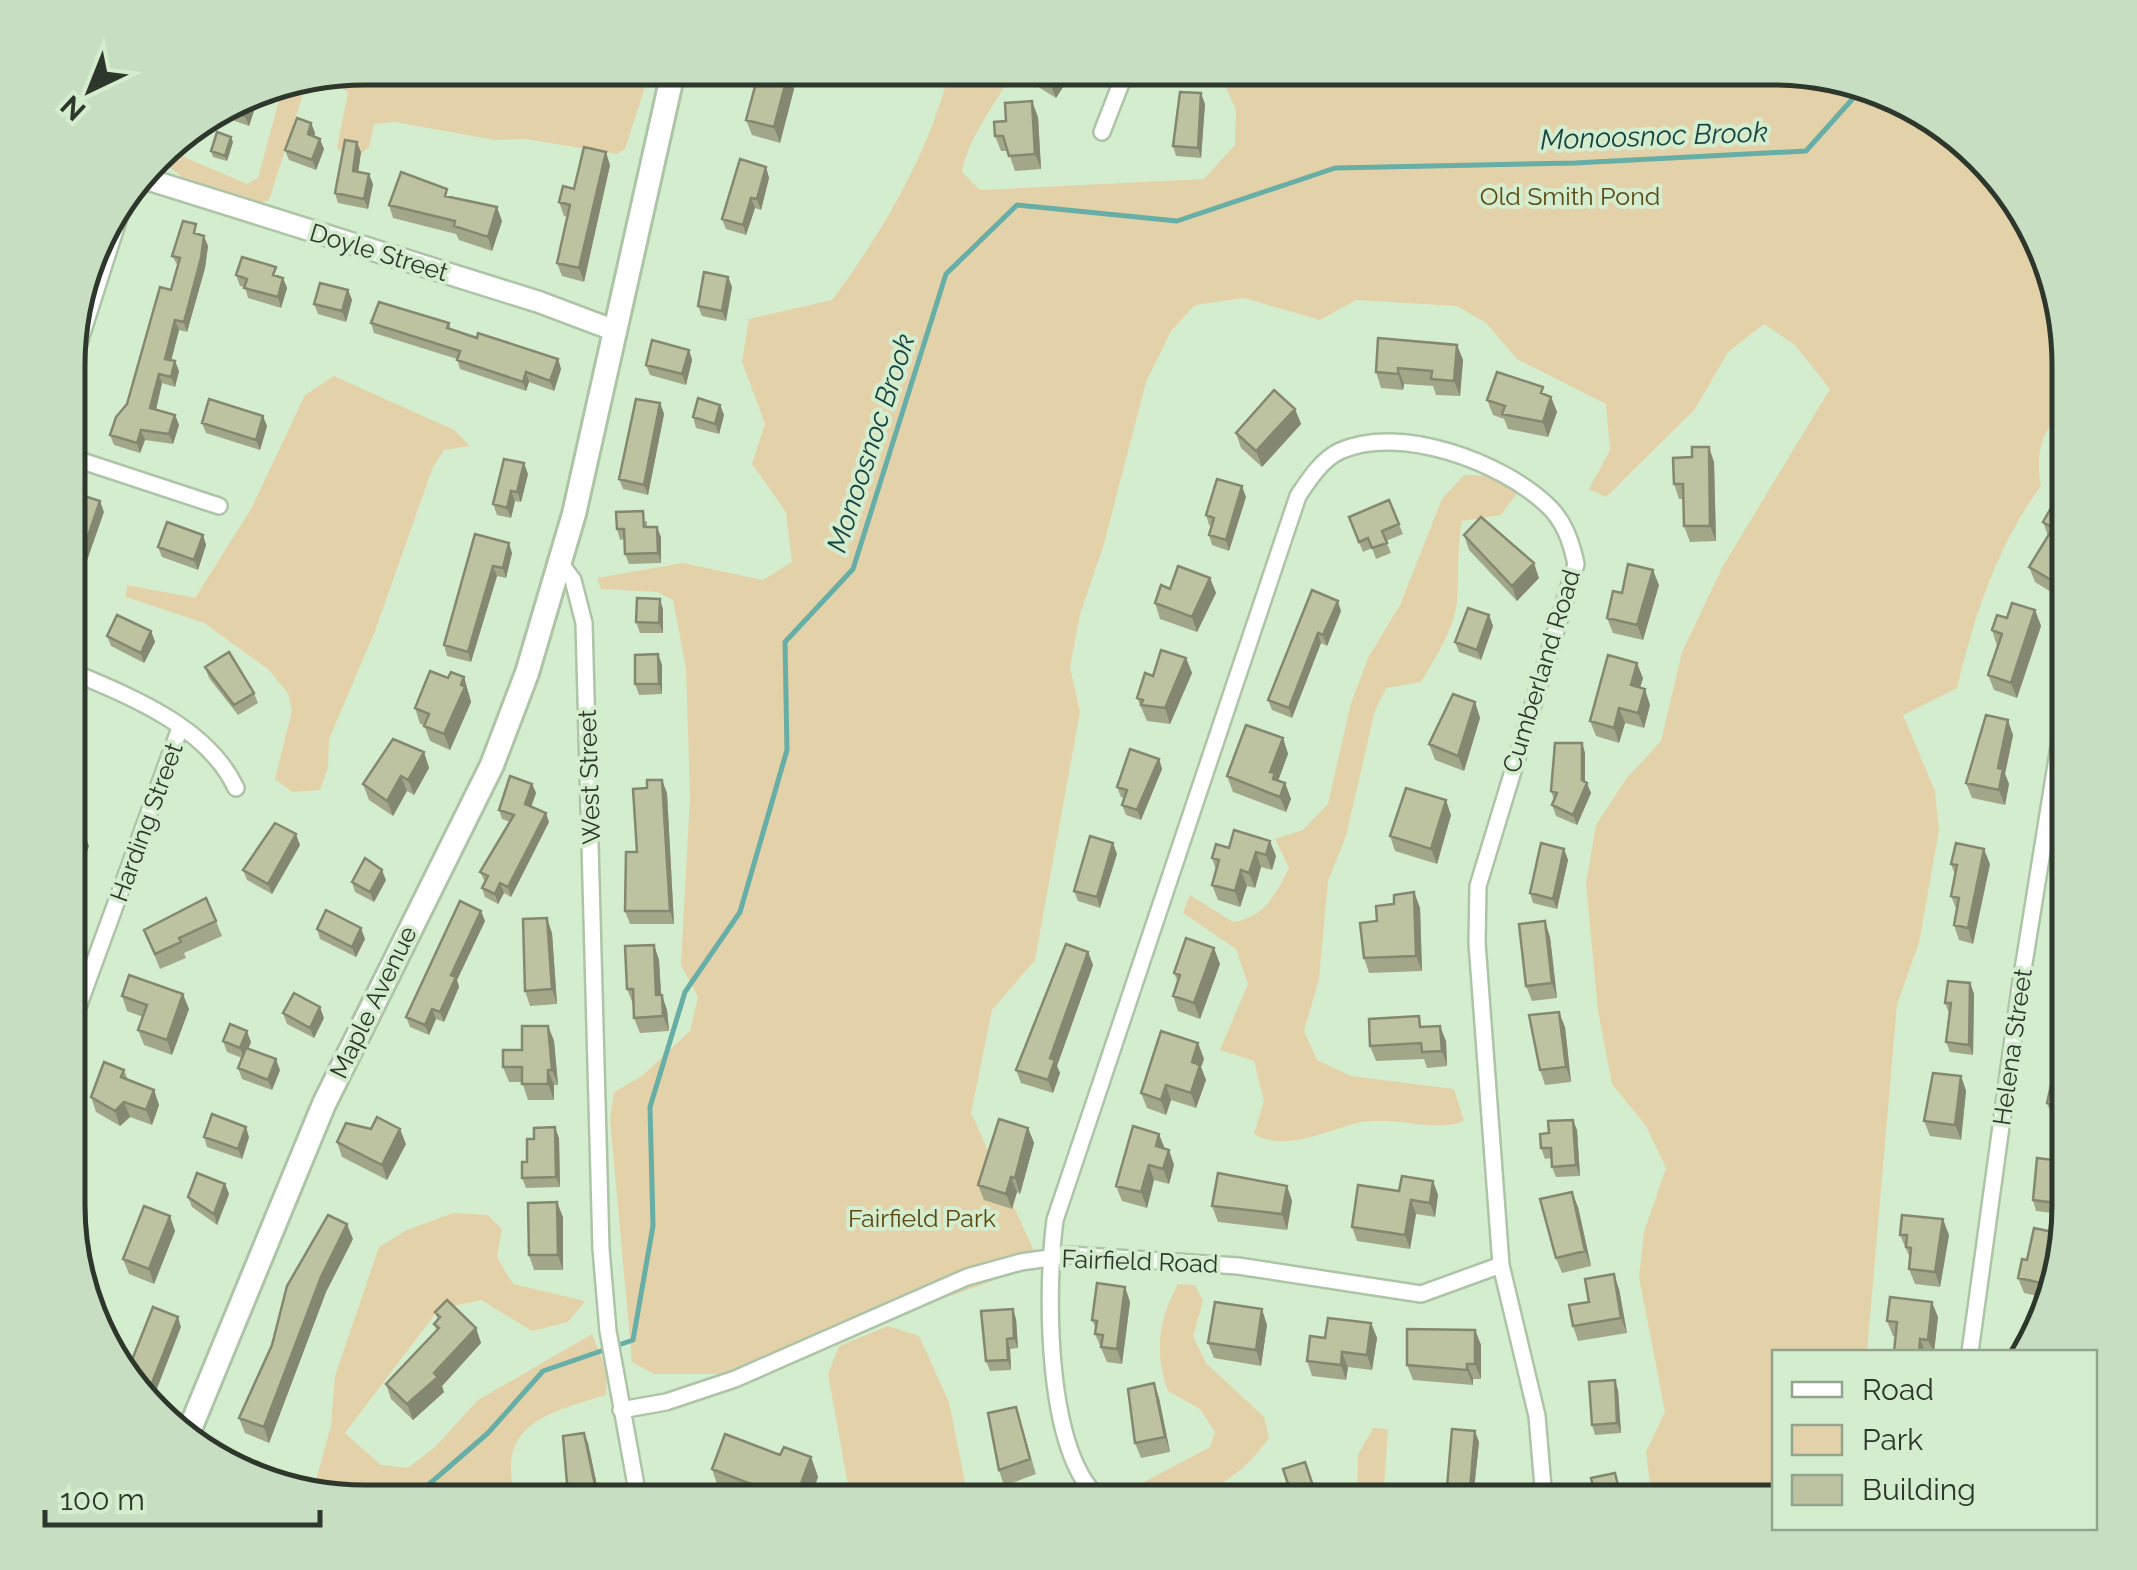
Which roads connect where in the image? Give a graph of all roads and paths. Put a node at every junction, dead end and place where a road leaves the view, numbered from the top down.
1 (670, 85) edge
2 (1120, 86) edge
3 (1102, 132) dead end
4 (153, 181) edge
5 (616, 332) junction
6 (85, 462) edge
7 (219, 506) dead end
8 (561, 564) junction
9 (85, 677) edge
10 (180, 728) junction
11 (236, 788) dead end
12 (2051, 804) edge
13 (86, 986) edge
14 (1050, 1258) junction
15 (1500, 1265) junction
16 (1970, 1350) edge
17 (621, 1410) junction
18 (191, 1424) edge
19 (636, 1484) edge
20 (1087, 1485) edge
21 (1543, 1485) edge

1 - 5 main road
2 - 3 street
4 - 5 street, Doyle Street
5 - 8 main road
6 - 7 street
8 - 17 street, West Street
8 - 18 main road, Maple Avenue
9 - 10 street
10 - 11 street
10 - 13 street, Harding Street
12 - 16 street, Helena Street
14 - 15 street, Fairfield Road
14 - 15 street, Cumberland Road
14 - 17 street, Fairfield Road
14 - 20 street, Cumberland Road
15 - 21 street, Cumberland Road
17 - 19 street, West Street

